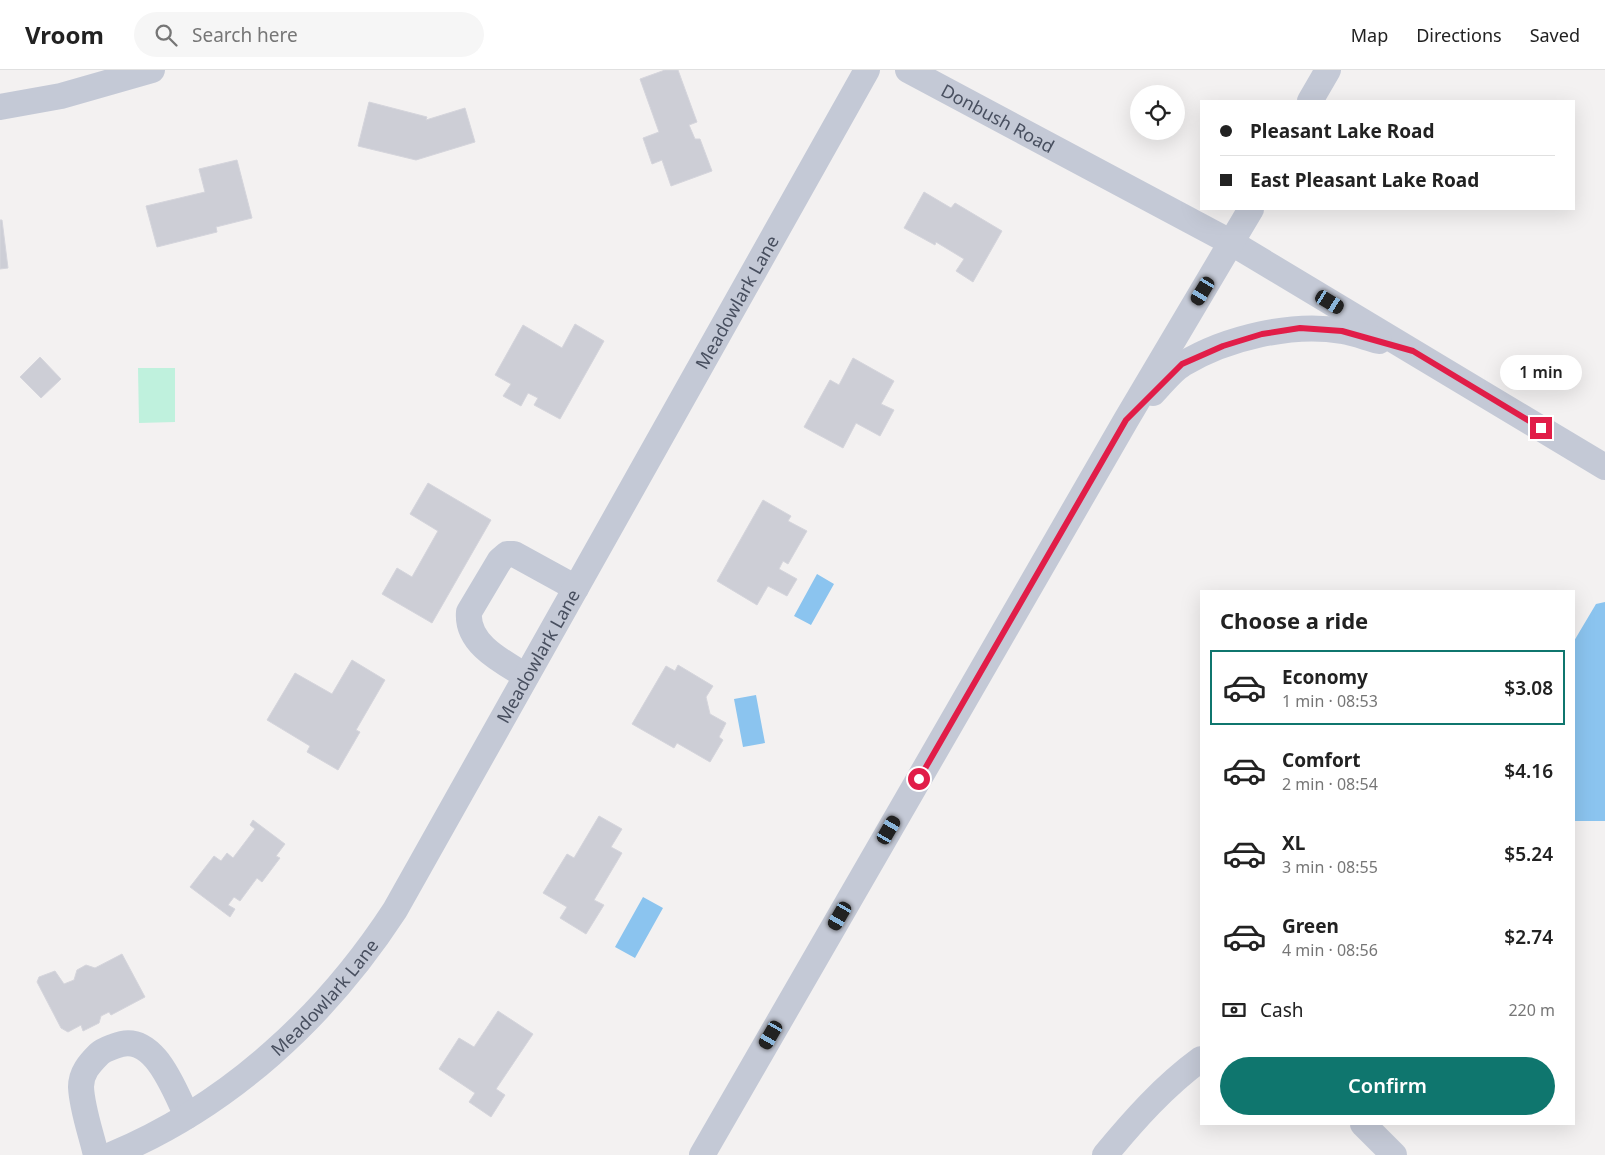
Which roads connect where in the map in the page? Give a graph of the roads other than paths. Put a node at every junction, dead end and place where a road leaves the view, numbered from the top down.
1 (152, 70) edge
2 (867, 70) edge
3 (908, 70) edge
4 (1328, 70) edge
5 (1311, 100) edge
6 (0, 107) edge
7 (1249, 210) edge
8 (1232, 242) junction
9 (1413, 351) junction
10 (1126, 420) junction
11 (1605, 467) edge
12 (576, 588) junction
13 (526, 676) junction
14 (1200, 1060) edge
15 (187, 1116) junction
16 (1363, 1125) edge
17 (96, 1155) edge
18 (111, 1155) edge
19 (702, 1155) edge
20 (1105, 1155) edge
21 (1394, 1155) edge

1 - 6 street
2 - 12 street, Meadowlark Lane
3 - 8 street, Donbush Road
4 - 5 street
7 - 8 street
8 - 9 street, Donbush Road
8 - 10 street
9 - 10 street
9 - 11 street, Donbush Road
10 - 19 street
12 - 13 street, Meadowlark Lane
12 - 13 street
13 - 15 street, Meadowlark Lane
14 - 20 street
15 - 17 street
15 - 18 street, Meadowlark Lane
16 - 21 street

